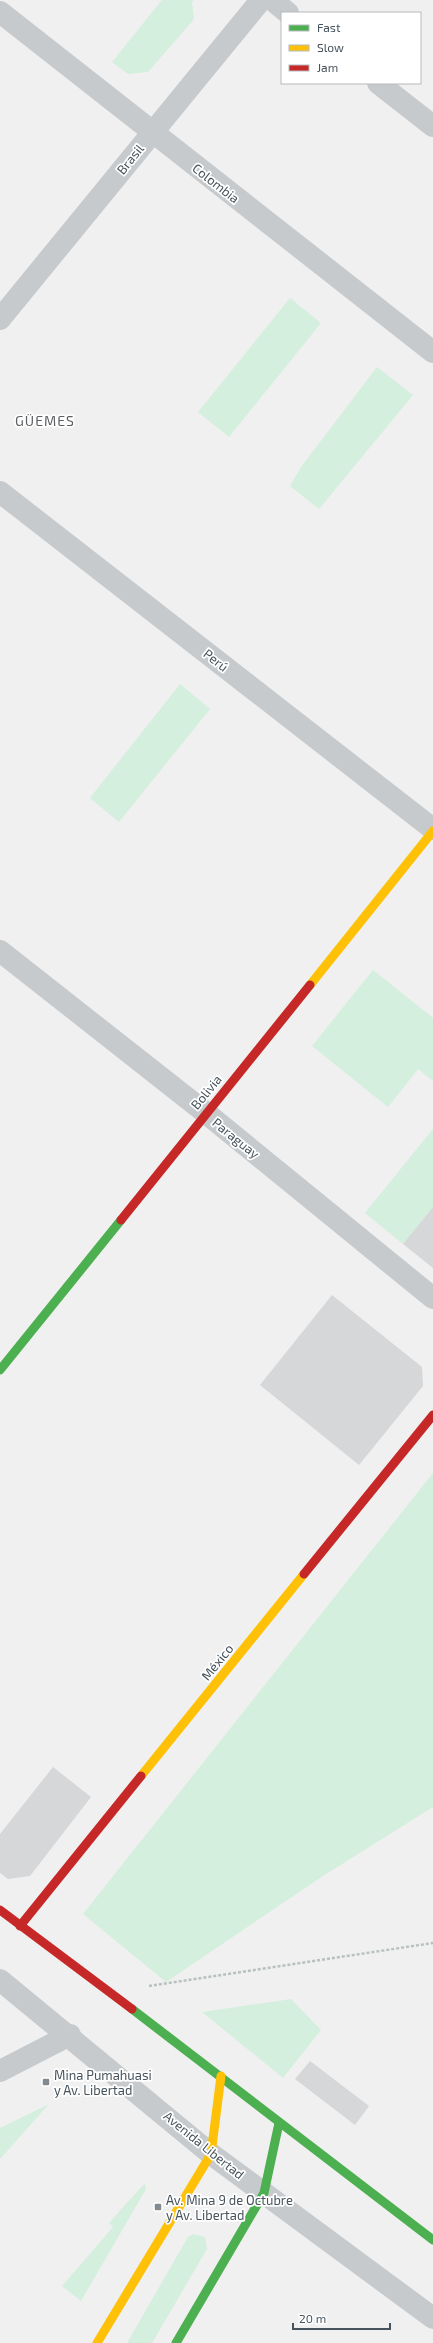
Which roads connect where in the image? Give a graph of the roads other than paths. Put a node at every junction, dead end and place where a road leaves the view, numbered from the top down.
1 (261, 0) edge
2 (272, 0) edge
3 (0, 12) edge
4 (287, 12) edge
5 (379, 84) edge
6 (433, 126) edge
7 (151, 133) junction
8 (0, 319) edge
9 (433, 352) edge
10 (0, 492) edge
11 (433, 830) edge
12 (0, 951) edge
13 (206, 1113) junction
14 (433, 1298) edge
15 (0, 1370) edge
16 (433, 1415) edge
17 (0, 1910) edge
18 (20, 1926) junction
19 (0, 1980) edge
20 (70, 2035) junction
21 (0, 2071) edge
22 (221, 2076) junction
23 (279, 2123) junction
24 (211, 2154) junction
25 (264, 2193) junction
26 (433, 2240) edge
27 (433, 2318) edge
28 (97, 2343) edge
29 (176, 2343) edge

1 - 7 street, Brasil
2 - 4 street
3 - 7 street, Colombia
5 - 6 street
7 - 8 street, Brasil
7 - 9 street, Colombia
10 - 11 street, Perú
11 - 13 street, Bolivia
12 - 13 street, Paraguay
13 - 14 street, Paraguay
13 - 15 street, Bolivia
16 - 18 street, México
17 - 18 street
18 - 22 street
19 - 20 street, Avenida Libertad
20 - 21 street
20 - 24 street, Avenida Libertad
22 - 23 street
22 - 24 street
23 - 25 street
23 - 26 street
24 - 25 street, Avenida Libertad
24 - 28 street
25 - 27 street, Avenida Libertad
25 - 29 street

